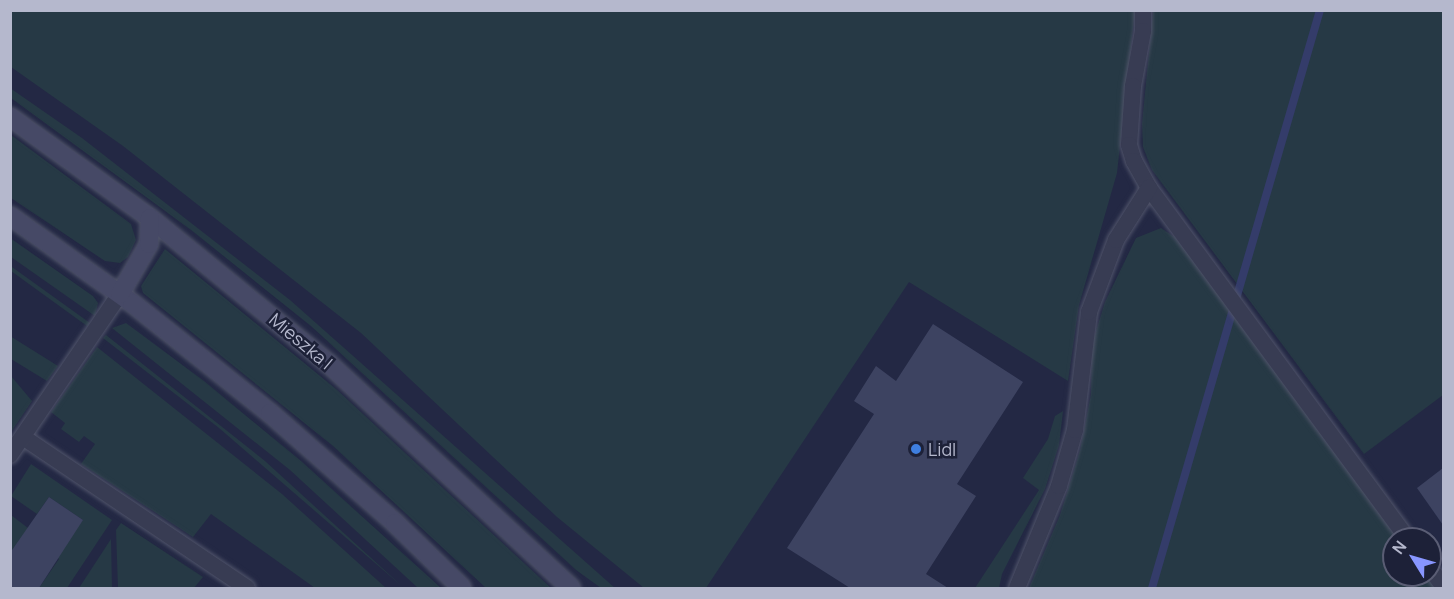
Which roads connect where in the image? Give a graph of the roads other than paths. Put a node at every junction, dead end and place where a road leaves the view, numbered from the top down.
1 (1143, 10) edge
2 (10, 117) edge
3 (1149, 188) junction
4 (10, 216) edge
5 (150, 218) junction
6 (120, 294) junction
7 (22, 437) junction
8 (10, 454) edge
9 (1399, 527) edge
10 (247, 588) edge
11 (462, 588) edge
12 (572, 588) edge
13 (1017, 588) edge

1 - 3 lane
2 - 5 street, Mieszka I
3 - 9 lane
3 - 13 lane
4 - 6 street
5 - 6 street
5 - 12 street, Mieszka I
6 - 7 lane
6 - 11 street
7 - 8 lane
7 - 10 lane

